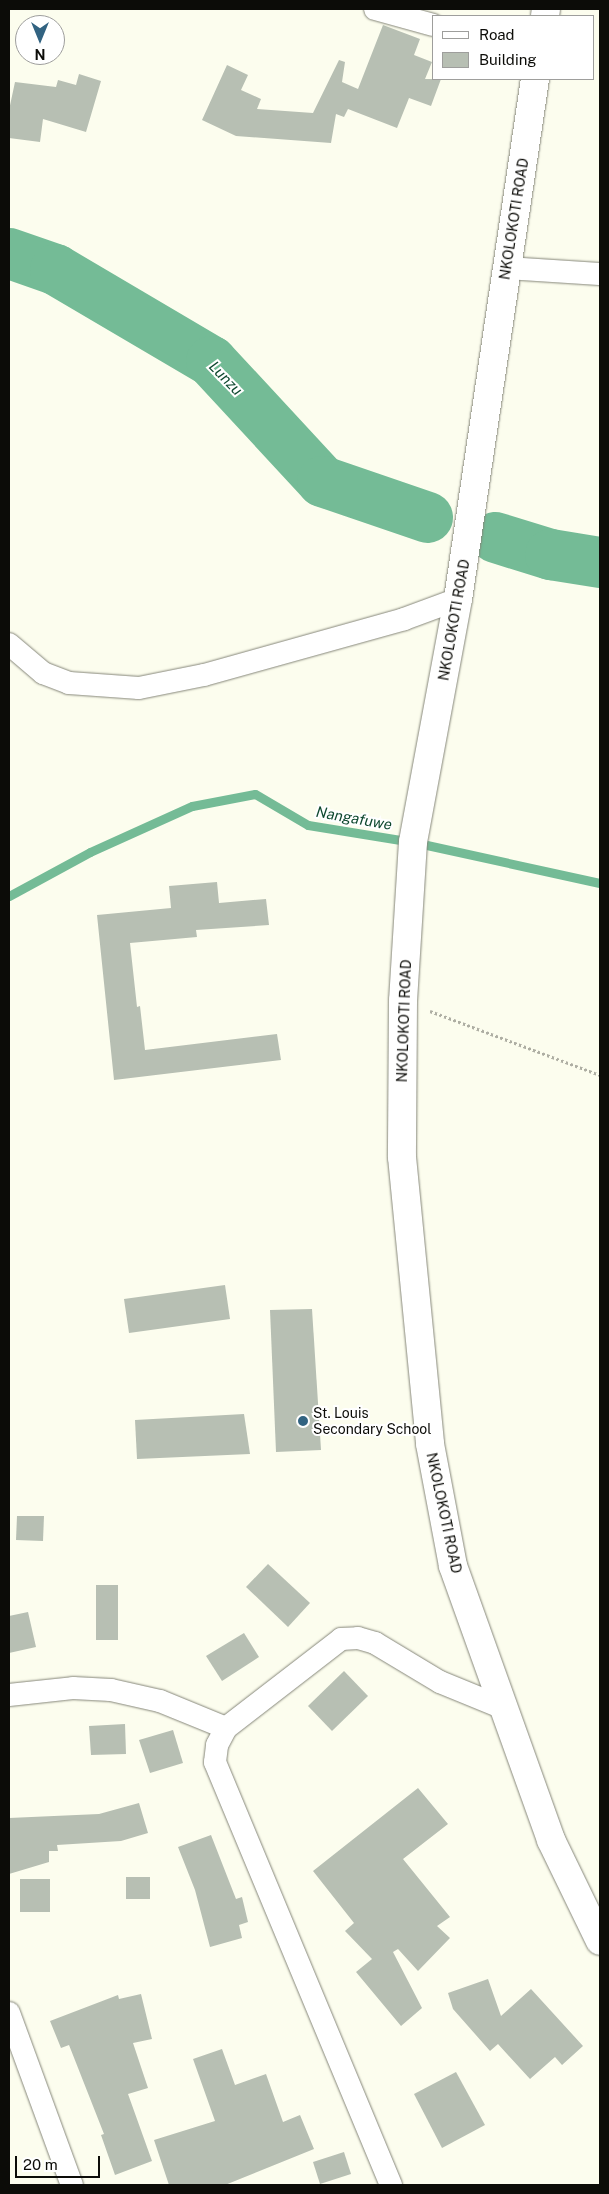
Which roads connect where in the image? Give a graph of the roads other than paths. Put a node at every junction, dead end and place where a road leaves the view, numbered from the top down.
1 (375, 9) edge
2 (432, 24) edge
3 (535, 80) edge
4 (506, 268) junction
5 (600, 274) edge
6 (458, 599) junction
7 (9, 644) edge
8 (9, 1695) edge
9 (501, 1707) junction
10 (226, 1728) junction
11 (600, 1941) edge
12 (9, 2013) edge
13 (72, 2185) edge
14 (391, 2185) edge

1 - 2 street
3 - 4 main road, NKOLOKOTI ROAD
4 - 5 street
4 - 6 main road, NKOLOKOTI ROAD
6 - 7 street
6 - 9 main road, NKOLOKOTI ROAD
8 - 10 street
9 - 10 street
9 - 11 main road, NKOLOKOTI ROAD
10 - 14 street
12 - 13 street

